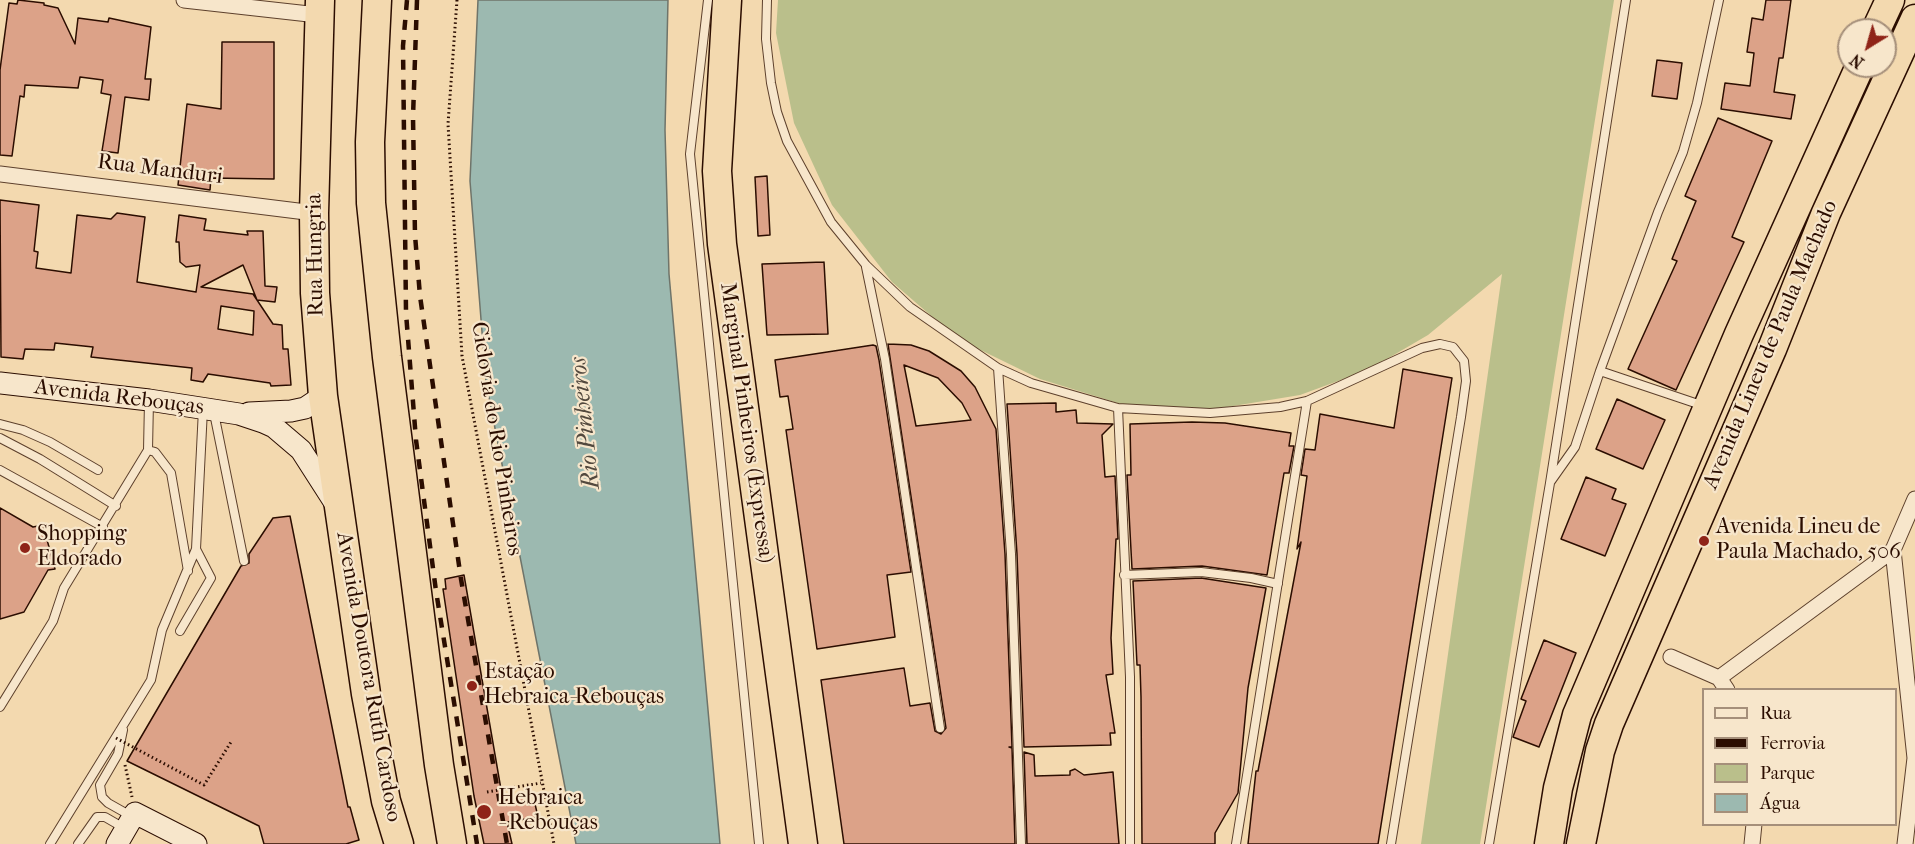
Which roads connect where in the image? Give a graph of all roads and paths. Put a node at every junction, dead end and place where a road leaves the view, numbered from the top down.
1 (184, 0) edge
2 (378, 0) edge
3 (457, 0) edge
4 (708, 0) edge
5 (727, 0) edge
6 (767, 0) edge
7 (1626, 0) edge
8 (1719, 0) edge
9 (1890, 0) edge
10 (319, 8) edge
11 (1882, 18) edge
12 (1915, 20) edge
13 (1855, 78) edge
14 (0, 174) edge
15 (314, 213) junction
16 (866, 266) junction
17 (1739, 334) junction
18 (998, 369) junction
19 (1600, 371) junction
20 (0, 383) edge
21 (1753, 391) junction
22 (323, 396) junction
23 (149, 400) junction
24 (1307, 401) junction
25 (1707, 407) junction
26 (1118, 408) junction
27 (208, 409) junction
28 (239, 414) junction
29 (0, 424) edge
30 (0, 438) edge
31 (1728, 446) junction
32 (148, 450) junction
33 (0, 470) edge
34 (98, 470) dead end
35 (1550, 483) junction
36 (1915, 499) edge
37 (116, 506) junction
38 (338, 509) junction
39 (103, 527) junction
40 (196, 549) junction
41 (1893, 550) junction
42 (244, 561) dead end
43 (188, 572) junction
44 (1124, 575) junction
45 (1278, 584) junction
46 (180, 631) dead end
47 (1671, 657) dead end
48 (1723, 684) edge
49 (366, 694) junction
50 (0, 707) edge
51 (124, 725) junction
52 (940, 728) dead end
53 (116, 738) junction
54 (231, 742) dead end
55 (130, 746) dead end
56 (127, 752) dead end
57 (124, 758) dead end
58 (1915, 758) edge
59 (541, 783) junction
60 (487, 792) dead end
61 (128, 826) edge
62 (1754, 826) edge
63 (50, 844) edge
64 (78, 844) edge
65 (196, 844) edge
66 (399, 844) edge
67 (412, 844) edge
68 (452, 844) edge
69 (554, 844) edge
70 (759, 844) edge
71 (803, 844) edge
72 (1021, 844) edge
73 (1130, 844) edge
74 (1236, 844) edge
75 (1391, 844) edge
76 (1489, 844) edge
77 (1549, 844) edge
78 (1581, 844) edge
79 (1752, 844) edge
80 (1905, 844) edge

1 - 10 street
2 - 68 highway
3 - 59 path, Ciclovia do Rio Pinheiros
4 - 70 lane
5 - 71 highway, Marginal Pinheiros (Expressa)
6 - 16 lane
7 - 35 lane
8 - 19 lane
9 - 11 highway
10 - 15 highway, Rua Hungria
12 - 21 highway, Avenida Lineu de Paula Machado
13 - 17 highway, Avenida Lineu de Paula Machado
14 - 15 street, Rua Manduri
15 - 22 highway, Rua Hungria
16 - 18 lane
16 - 52 lane
17 - 21 highway
17 - 25 highway, Avenida Lineu de Paula Machado
18 - 26 lane
18 - 72 lane
19 - 25 lane
19 - 35 lane
20 - 23 street, Avenida Rebouças
21 - 31 highway, Avenida Lineu de Paula Machado
22 - 28 street, Avenida Rebouças
22 - 38 highway, Rua Hungria
23 - 27 street, Avenida Rebouças
23 - 32 lane
24 - 26 lane
24 - 45 lane
24 - 75 lane
25 - 31 highway
25 - 77 highway, Avenida Lineu de Paula Machado
26 - 44 lane
27 - 28 street, Avenida Rebouças
27 - 40 lane
27 - 42 lane
28 - 38 street, Avenida Rebouças
29 - 34 lane
30 - 37 lane
31 - 78 highway, Avenida Lineu de Paula Machado
32 - 37 lane
32 - 43 lane
33 - 39 lane
35 - 76 lane
36 - 41 street
37 - 39 lane
38 - 49 highway, Avenida Doutora Ruth Cardoso
39 - 50 lane
40 - 43 lane
40 - 46 lane
41 - 48 street
41 - 58 street
43 - 51 lane
44 - 45 lane
44 - 73 lane
45 - 74 lane
47 - 48 street
49 - 66 highway, Avenida Doutora Ruth Cardoso
49 - 67 highway
51 - 53 lane
51 - 61 lane
53 - 54 path, bridge
53 - 63 lane
55 - 56 path
57 - 61 path
58 - 80 street
59 - 60 path
59 - 69 path, Ciclovia do Rio Pinheiros
61 - 64 lane
61 - 65 street
62 - 79 street

